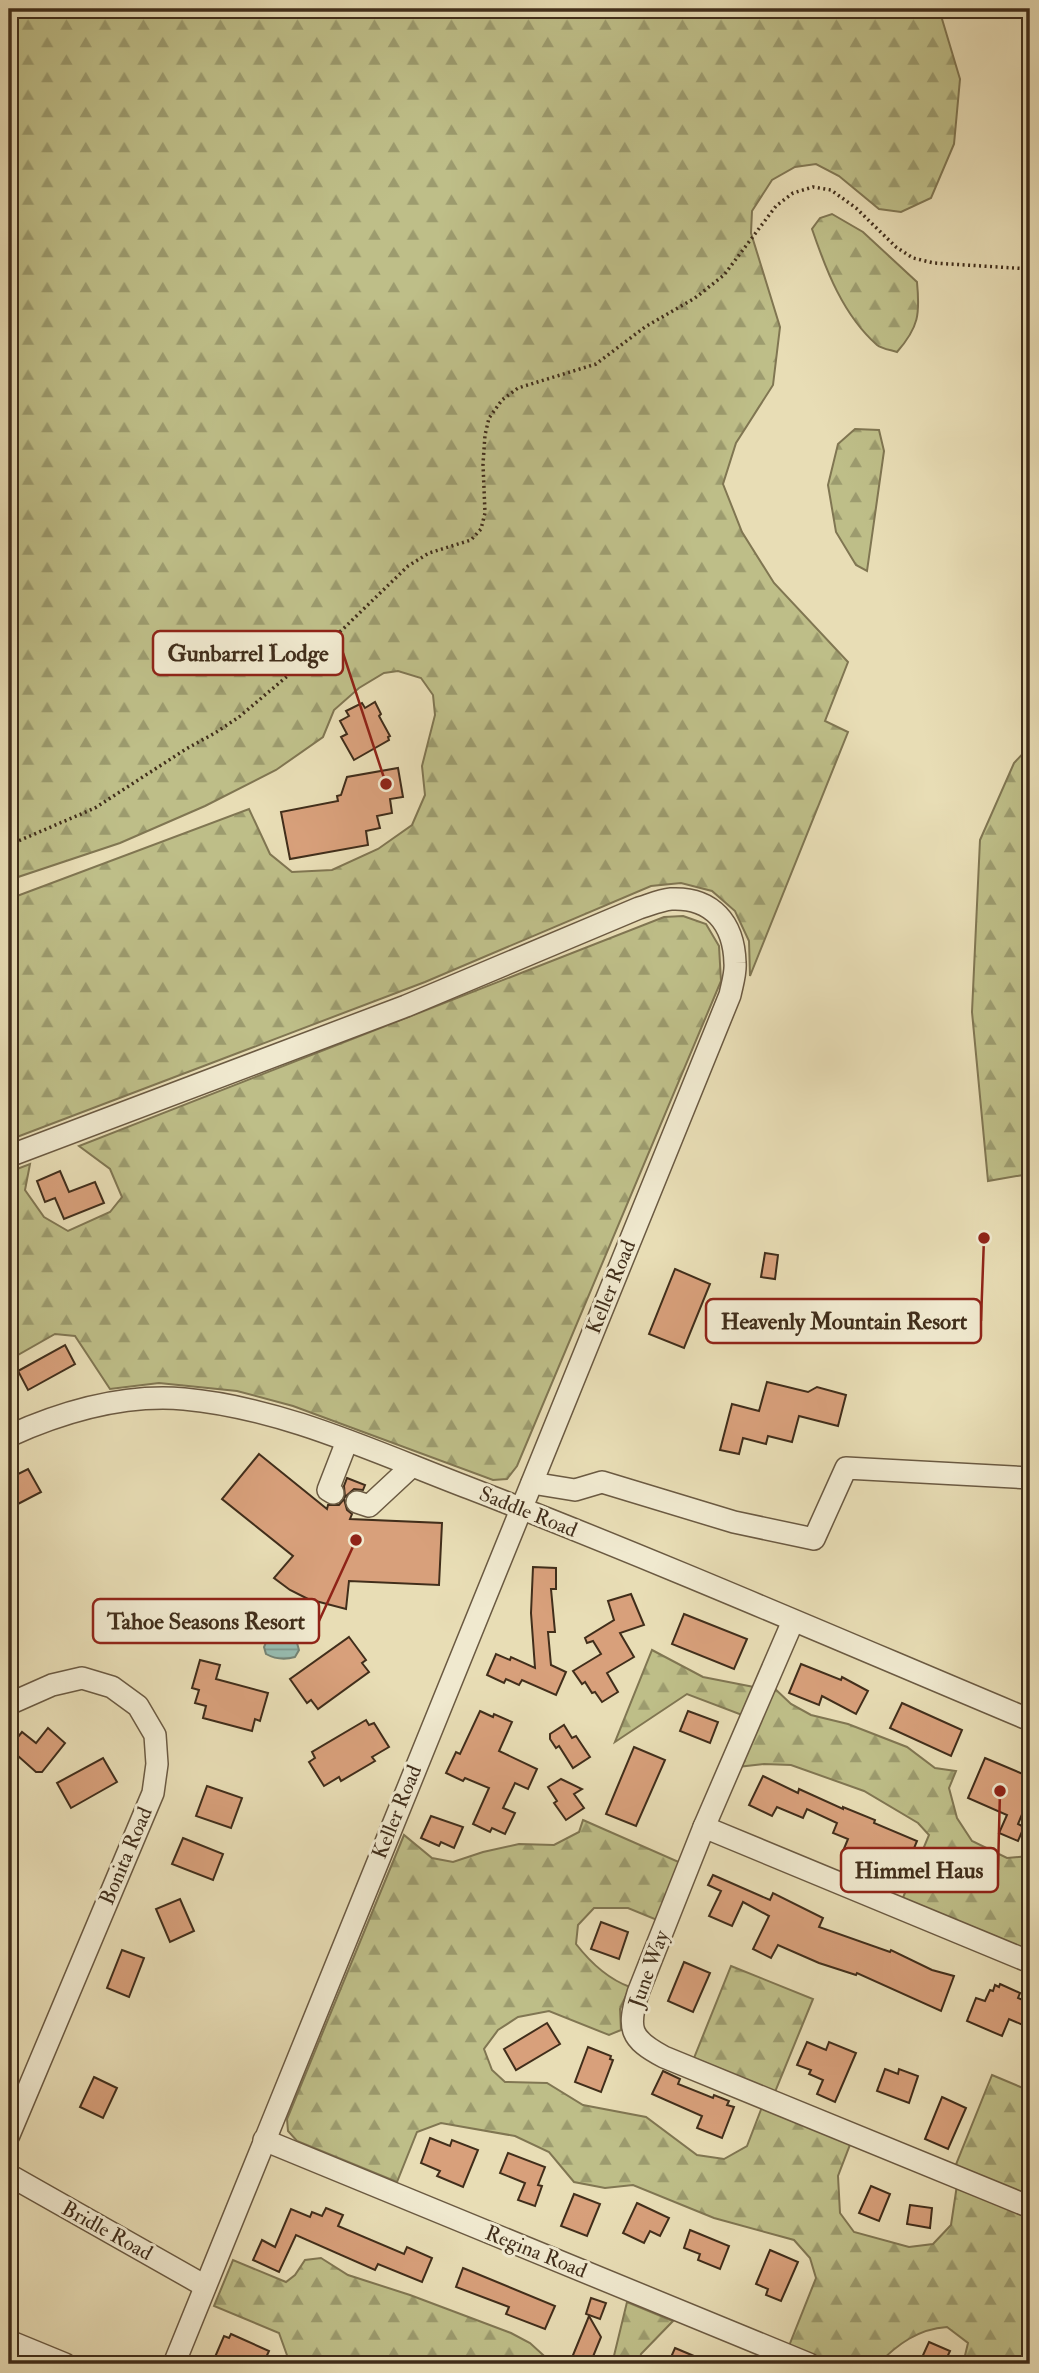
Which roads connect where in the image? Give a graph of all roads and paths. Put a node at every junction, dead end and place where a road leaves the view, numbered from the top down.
1 (1030, 269) edge
2 (9, 845) edge
3 (9, 1156) edge
4 (9, 1436) edge
5 (347, 1441) junction
6 (412, 1466) junction
7 (1030, 1478) edge
8 (532, 1483) junction
9 (334, 1493) dead end
10 (357, 1502) dead end
11 (522, 1508) junction
12 (793, 1621) junction
13 (9, 1704) edge
14 (1030, 1720) edge
15 (704, 1827) junction
16 (1030, 1962) edge
17 (9, 2135) edge
18 (264, 2140) junction
19 (9, 2175) edge
20 (1030, 2207) edge
21 (205, 2286) junction
22 (9, 2340) edge
23 (65, 2364) edge
24 (174, 2364) edge
25 (809, 2364) edge

1 - 2 path
3 - 8 street, Keller Road
4 - 5 street, Saddle Road
5 - 6 street, Saddle Road
5 - 9 street
6 - 10 street
6 - 11 street, Saddle Road
7 - 8 street
8 - 11 street, Keller Road
11 - 12 street, Saddle Road
11 - 18 street, Keller Road
12 - 14 street, Saddle Road
12 - 15 street, June Way
13 - 17 street, Bonita Road
15 - 16 street
15 - 20 street, June Way
18 - 21 street, Keller Road
18 - 25 street, Regina Road
19 - 21 street, Bridle Road
21 - 24 street, Keller Road
22 - 23 street

